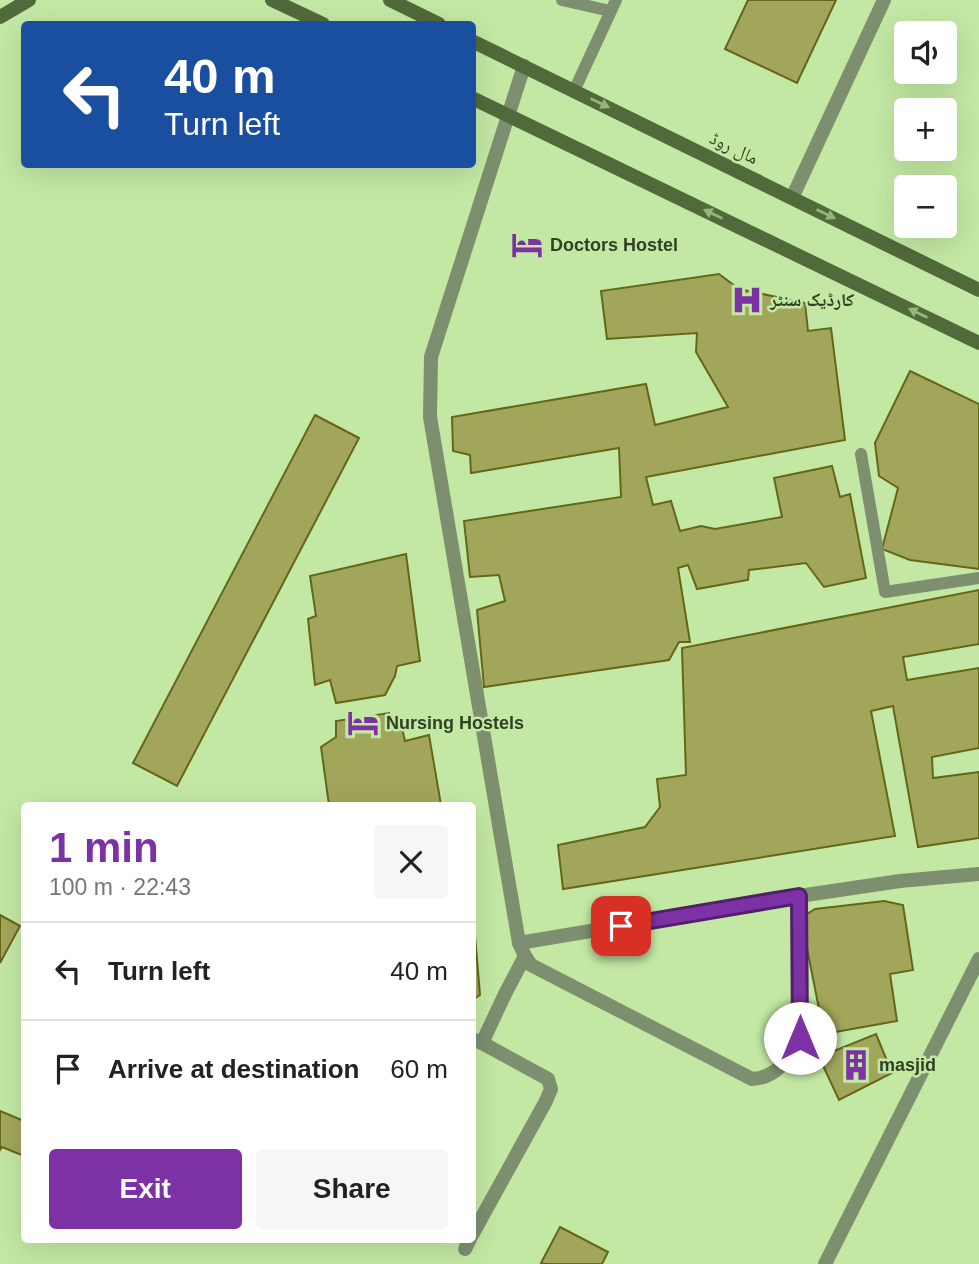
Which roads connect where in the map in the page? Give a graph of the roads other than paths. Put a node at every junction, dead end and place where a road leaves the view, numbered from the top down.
1 (29, 0) edge
2 (272, 0) edge
3 (390, 0) edge
4 (562, 0) edge
5 (884, 0) edge
6 (613, 6) edge
7 (0, 18) edge
8 (317, 21) edge
9 (433, 21) edge
10 (476, 43) edge
11 (524, 66) junction
12 (574, 91) junction
13 (476, 100) edge
14 (508, 115) junction
15 (792, 198) junction
16 (979, 290) edge
17 (979, 343) edge
18 (861, 454) dead end
19 (979, 578) edge
20 (979, 874) edge
21 (799, 896) junction
22 (522, 949) junction
23 (979, 959) edge
24 (477, 1041) edge
25 (476, 1228) edge
26 (825, 1264) edge

1 - 7 main road
2 - 8 main road
3 - 9 main road
4 - 6 lane
5 - 15 street
6 - 12 lane
10 - 11 main road, مال روڈ
11 - 12 main road, مال روڈ
11 - 14 street
12 -> 15 main road, مال روڈ
13 - 14 main road
17 -> 14 main road
14 - 22 street
15 -> 16 main road, مال روڈ
18 - 19 lane
20 - 21 street
21 - 22 street
21 - 22 street
22 - 24 street
23 - 26 street
24 - 25 street

